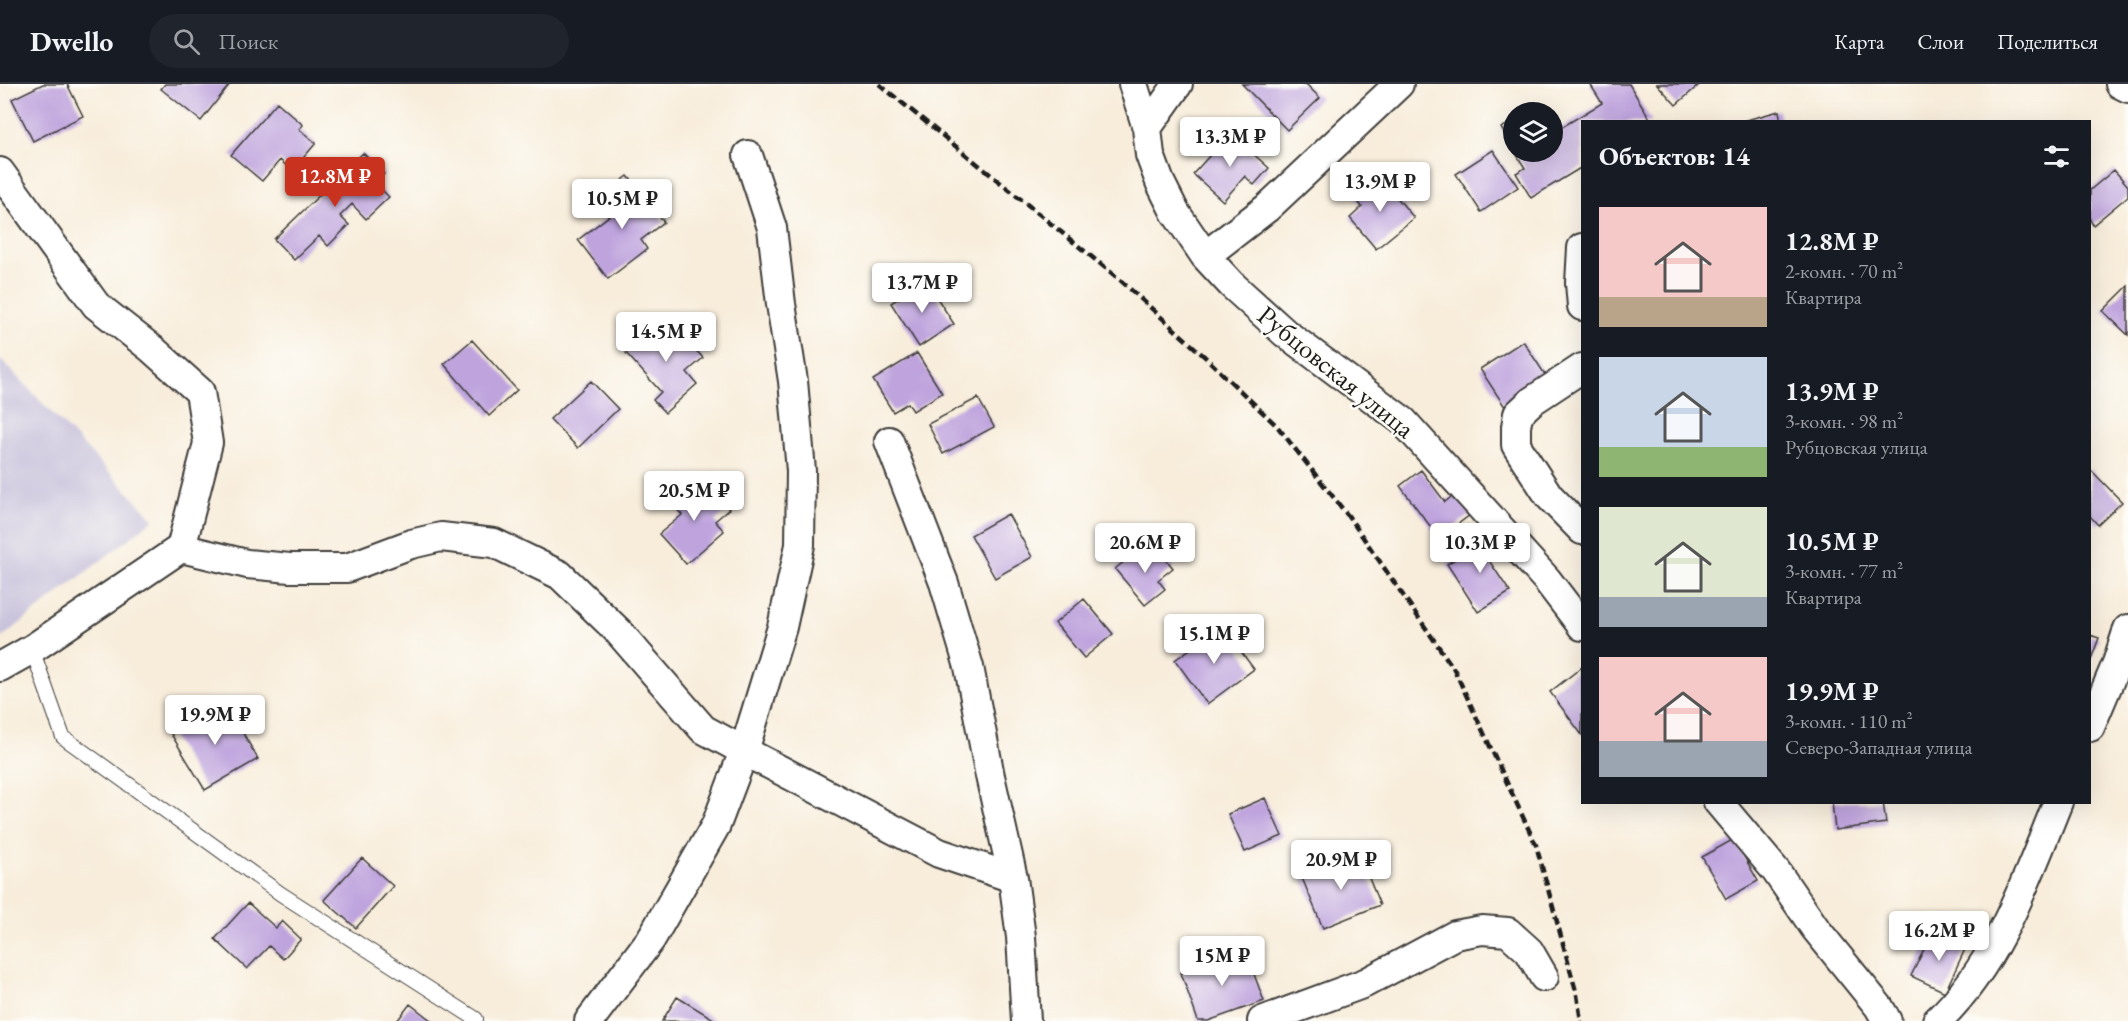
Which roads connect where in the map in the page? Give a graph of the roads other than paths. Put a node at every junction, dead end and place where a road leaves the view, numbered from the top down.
1 (1133, 84) edge
2 (1178, 84) edge
3 (1399, 84) edge
4 (2121, 84) edge
5 (2128, 88) edge
6 (1147, 128) junction
7 (748, 155) dead end
8 (0, 172) edge
9 (1205, 256) junction
10 (1581, 266) edge
11 (1581, 294) edge
12 (1581, 369) edge
13 (888, 441) dead end
14 (1581, 529) edge
15 (181, 548) junction
16 (1581, 625) edge
17 (2128, 629) edge
18 (32, 649) junction
19 (0, 667) edge
20 (2091, 725) edge
21 (744, 751) junction
22 (1720, 804) edge
23 (1747, 804) edge
24 (2057, 804) edge
25 (1776, 872) junction
26 (1013, 878) junction
27 (1544, 977) dead end
28 (476, 1019) dead end
29 (588, 1021) edge
30 (1026, 1021) edge
31 (1262, 1021) edge
32 (1887, 1021) edge
33 (1936, 1021) edge

1 - 6 street, Рубцовская улица
2 - 6 street
3 - 9 street
4 - 5 street
6 - 9 street, Рубцовская улица
7 - 21 street
8 - 15 street
9 - 16 street, Рубцовская улица
10 - 11 street
12 - 14 street
13 - 26 street
15 - 18 street
15 - 21 street
17 - 20 street
18 - 19 street
18 - 28 lane
21 - 26 street
21 - 29 street
22 - 25 street
23 - 25 street
24 - 33 street
25 - 32 street
26 - 30 street
27 - 31 street

